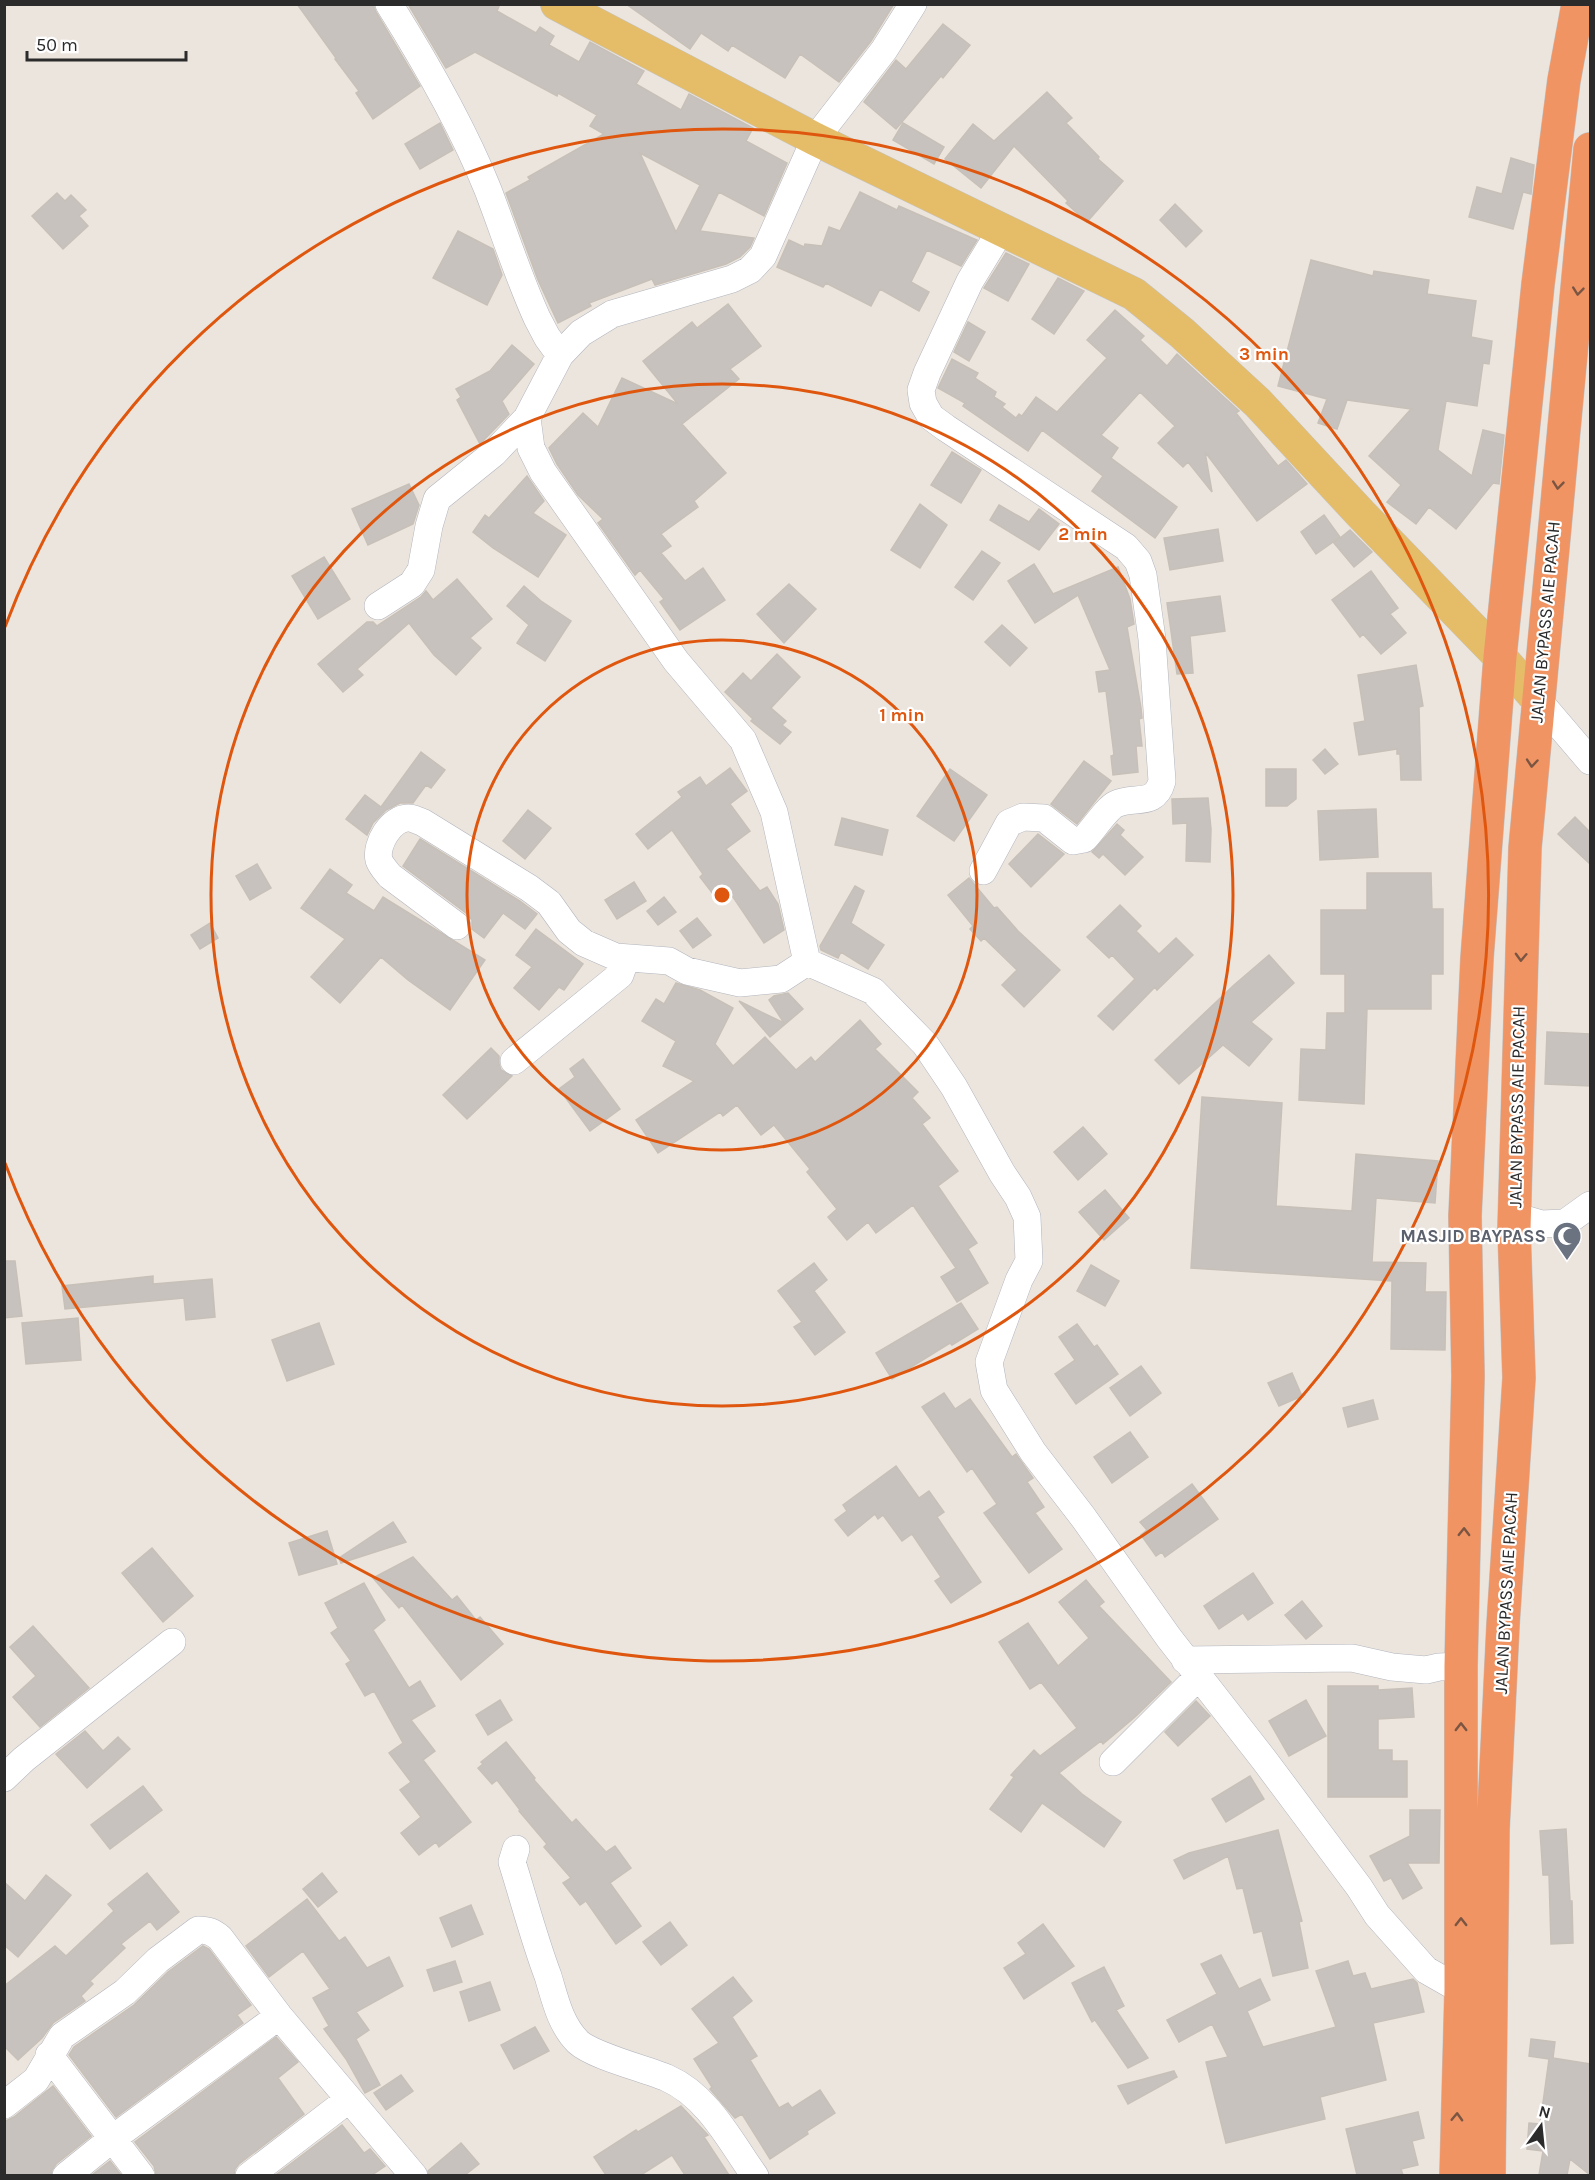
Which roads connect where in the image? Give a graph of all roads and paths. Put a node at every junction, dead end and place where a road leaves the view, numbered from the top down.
1 (389, 4) edge
2 (557, 4) edge
3 (913, 4) edge
4 (1578, 4) edge
5 (815, 139) junction
6 (1590, 149) edge
7 (1001, 230) junction
8 (560, 355) junction
9 (526, 418) junction
10 (378, 606) dead end
11 (1500, 657) junction
12 (1538, 699) junction
13 (1590, 761) edge
14 (983, 871) dead end
15 (457, 926) dead end
16 (626, 958) junction
17 (807, 962) junction
18 (514, 1061) dead end
19 (1590, 1204) edge
20 (1514, 1228) junction
21 (172, 1642) dead end
22 (1461, 1666) junction
23 (1192, 1668) junction
24 (1113, 1762) dead end
25 (4, 1778) edge
26 (516, 1849) dead end
27 (1461, 1990) junction
28 (279, 2016) junction
29 (49, 2055) junction
30 (348, 2100) junction
31 (4, 2105) edge
32 (112, 2139) junction
33 (411, 2174) edge
34 (66, 2175) edge
35 (141, 2175) edge
36 (249, 2175) edge
37 (755, 2175) edge
38 (1456, 2175) edge
39 (1489, 2175) edge

1 - 8 street
2 - 5 main road
3 - 5 street
4 - 11 highway
5 - 7 main road
5 - 8 street
6 -> 12 highway, JALAN BYPASS AIE PACAH
7 - 11 main road
7 - 14 street
8 - 9 street
9 - 10 street
9 - 17 street
11 - 12 main road
22 -> 11 highway
12 - 13 street
12 -> 20 highway, JALAN BYPASS AIE PACAH
15 - 16 street
16 - 17 street
16 - 18 street
17 - 23 street
19 - 20 street
20 - 39 highway, JALAN BYPASS AIE PACAH
21 - 25 street
22 - 23 street
27 -> 22 highway
23 - 24 street
23 - 27 street
26 - 37 street
38 -> 27 highway
28 - 29 street
28 - 30 street
28 - 32 street
29 - 31 street
29 - 32 street
30 - 33 street
30 - 36 street
32 - 34 street
32 - 35 street

